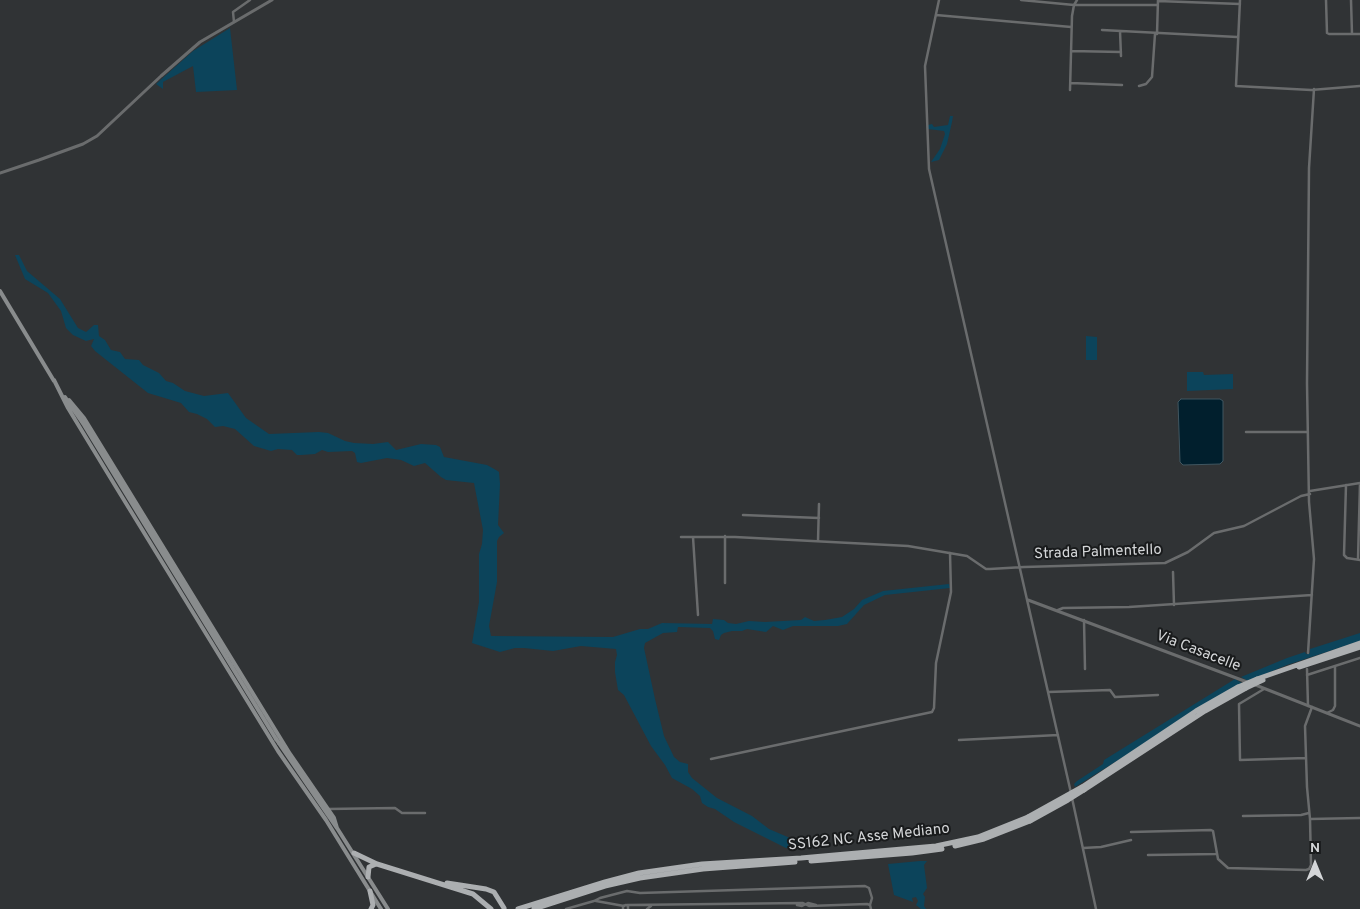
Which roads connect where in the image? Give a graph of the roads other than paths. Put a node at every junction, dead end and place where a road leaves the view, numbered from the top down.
1 (250, 0) edge
2 (272, 0) edge
3 (939, 0) edge
4 (1022, 0) edge
5 (1077, 0) edge
6 (1326, 0) edge
7 (1351, 0) edge
8 (1158, 1) edge
9 (1219, 2) edge
10 (1240, 2) edge
11 (1074, 5) junction
12 (1158, 6) junction
13 (936, 16) junction
14 (234, 22) junction
15 (1071, 27) junction
16 (1102, 30) dead end
17 (1120, 31) junction
18 (1156, 34) junction
19 (1352, 34) junction
20 (1360, 34) edge
21 (1237, 37) junction
22 (1071, 51) junction
23 (1121, 81) dead end
24 (1070, 83) junction
25 (1139, 86) dead end
26 (1360, 86) edge
27 (1314, 89) junction
28 (1070, 90) dead end
29 (0, 172) edge
30 (0, 291) edge
31 (54, 380) junction
32 (1246, 432) dead end
33 (1308, 432) junction
34 (1360, 483) edge
35 (1346, 485) junction
36 (1310, 493) junction
37 (819, 504) dead end
38 (743, 515) dead end
39 (819, 518) junction
40 (725, 536) junction
41 (681, 537) dead end
42 (693, 537) junction
43 (818, 541) junction
44 (950, 553) junction
45 (1359, 560) edge
46 (1020, 567) junction
47 (1173, 572) dead end
48 (725, 582) dead end
49 (1312, 595) junction
50 (1028, 600) junction
51 (1174, 605) junction
52 (1058, 610) junction
53 (698, 615) dead end
54 (1084, 620) junction
55 (1360, 643) edge
56 (1360, 647) edge
57 (1308, 653) dead end
58 (1360, 658) edge
59 (1335, 666) junction
60 (1307, 668) dead end
61 (1085, 669) dead end
62 (1307, 675) junction
63 (1260, 680) junction
64 (1264, 689) junction
65 (1048, 692) junction
66 (1158, 694) dead end
67 (1310, 706) junction
68 (1327, 713) junction
69 (1360, 726) edge
70 (1058, 735) junction
71 (959, 740) dead end
72 (278, 742) junction
73 (1306, 758) junction
74 (711, 759) dead end
75 (1083, 788) junction
76 (328, 809) junction
77 (425, 813) dead end
78 (1308, 813) junction
79 (1243, 816) dead end
80 (1360, 818) edge
81 (1310, 819) junction
82 (337, 828) junction
83 (1131, 832) dead end
84 (1131, 840) dead end
85 (1083, 848) junction
86 (354, 854) junction
87 (1216, 854) junction
88 (1148, 855) dead end
89 (376, 864) junction
90 (368, 876) junction
91 (439, 883) junction
92 (370, 891) junction
93 (581, 891) junction
94 (478, 900) junction
95 (594, 901) junction
96 (806, 904) junction
97 (651, 906) junction
98 (626, 907) edge
99 (870, 907) edge
100 (504, 908) edge
101 (371, 909) edge
102 (382, 909) edge
103 (388, 909) edge
104 (480, 909) edge
105 (491, 909) edge
106 (518, 909) edge
107 (534, 909) edge
108 (566, 909) edge
109 (647, 909) edge
110 (806, 909) edge
111 (1096, 909) edge

1 - 14 street
2 - 14 street
3 - 13 street
4 - 11 street
5 - 11 street
6 - 19 street
7 - 19 street
8 - 9 street
8 - 12 street
9 - 10 street
10 - 21 street
11 - 12 street
11 - 15 street
12 - 18 street
13 - 15 street
13 - 46 street
14 - 29 street
15 - 22 street
16 - 17 street
17 - 18 street
17 - 22 street
18 - 21 street
18 - 25 street
19 - 20 street
21 - 27 street
22 - 24 street
23 - 24 street
24 - 28 street
26 - 27 street
27 - 33 street
30 - 31 main road
31 - 72 main road
31 - 72 main road
32 - 33 street
33 - 36 street
34 - 35 street, Strada Palmentello
34 - 45 street
35 - 36 street, Strada Palmentello
35 - 45 street
36 - 46 street, Strada Palmentello
36 - 49 street
37 - 39 street
38 - 39 street
39 - 43 street
40 - 42 street, Strada Palmentello
40 - 43 street, Strada Palmentello
40 - 48 street
41 - 42 street, Strada Palmentello
42 - 53 street
43 - 44 street, Strada Palmentello
44 - 46 street, Strada Palmentello
44 - 74 street
46 - 50 street
47 - 51 street
49 - 51 street
49 - 57 street
50 - 52 street, Via Casacelle
50 - 65 street
51 - 52 street
52 - 54 street, Via Casacelle
54 - 61 street
54 - 64 street, Via Casacelle
55 - 63 highway, SS162 NC Asse Mediano
56 - 63 highway, SS162 NC Asse Mediano
58 - 59 street
59 - 62 street
59 - 68 street
60 - 62 street
62 - 67 street
63 - 75 highway, SS162 NC Asse Mediano, bridge
63 - 75 highway, SS162 NC Asse Mediano, bridge
64 - 67 street, Via Casacelle
64 - 73 street
65 - 66 street
65 - 70 street
67 - 68 street, Via Casacelle
67 - 73 street
68 - 69 street, Via Casacelle
70 - 71 street
70 - 85 street
72 - 76 main road
72 - 82 main road
72 - 92 main road
73 - 78 street
75 - 93 highway, SS162 NC Asse Mediano, bridge
76 - 77 street
76 - 82 main road
78 - 79 street
78 - 81 street
80 - 81 street
81 - 87 street
82 - 86 main road
83 - 87 street
84 - 85 street
85 - 111 street
86 - 89 highway
86 - 90 main road
87 - 88 street
89 - 90 highway
89 - 91 highway
90 - 103 main road
91 - 94 highway
91 - 100 highway
92 - 101 highway
92 - 102 main road
93 - 106 highway, SS162 NC Asse Mediano
93 - 107 highway, SS162 NC Asse Mediano
94 - 104 highway
94 - 105 highway
95 - 98 street
95 - 99 street
95 - 108 street
96 - 97 street
96 - 99 street
96 - 110 street
97 - 98 street
97 - 109 street

